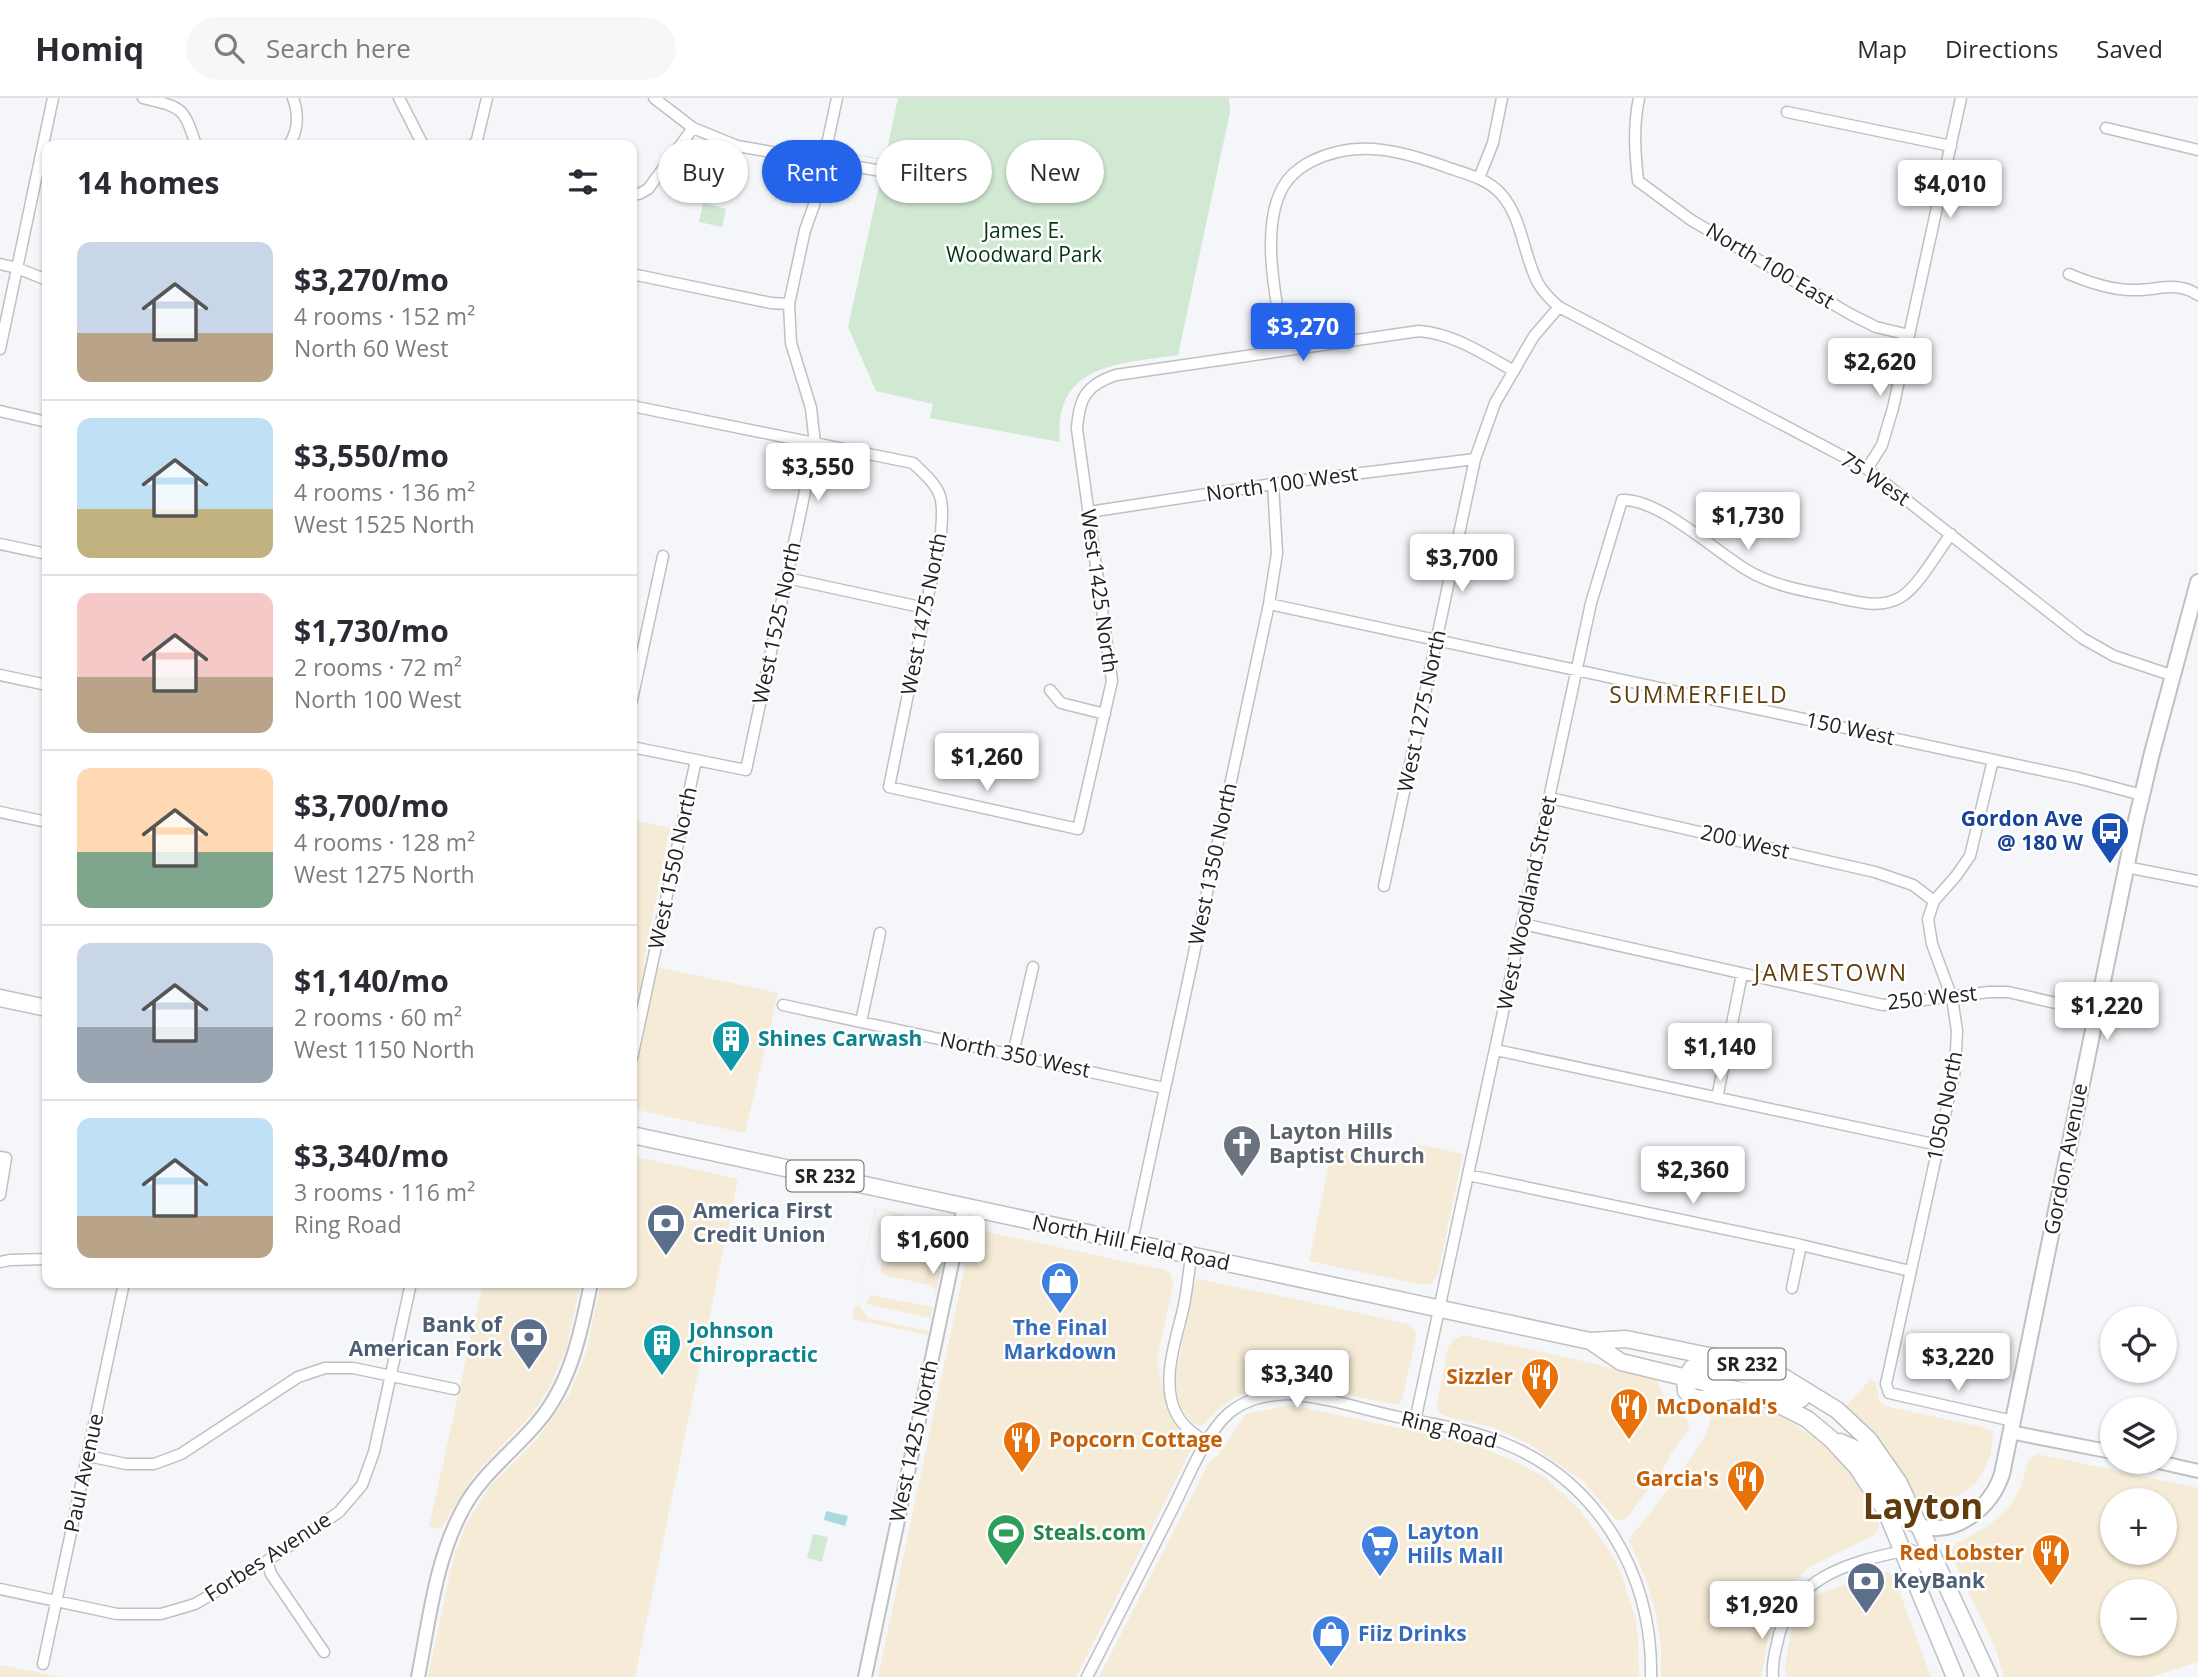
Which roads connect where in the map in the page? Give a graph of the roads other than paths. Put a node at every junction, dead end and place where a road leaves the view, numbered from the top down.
1 (54, 98) edge
2 (143, 98) edge
3 (293, 98) edge
4 (399, 98) edge
5 (486, 98) edge
6 (654, 98) edge
7 (837, 98) edge
8 (1502, 98) edge
9 (1639, 98) edge
10 (1961, 98) edge
11 (1787, 112) dead end
12 (693, 128) junction
13 (2106, 128) dead end
14 (45, 140) edge
15 (194, 140) edge
16 (292, 140) edge
17 (420, 140) edge
18 (477, 140) edge
19 (828, 140) edge
20 (1951, 146) junction
21 (762, 150) edge
22 (2198, 150) edge
23 (42, 153) edge
24 (1479, 178) junction
25 (637, 194) edge
26 (814, 203) edge
27 (0, 264) edge
28 (17, 268) junction
29 (2069, 274) dead end
30 (637, 275) edge
31 (42, 278) edge
32 (2198, 295) edge
33 (789, 304) junction
34 (1559, 307) junction
35 (1909, 335) junction
36 (0, 349) edge
37 (1285, 350) junction
38 (1514, 371) junction
39 (637, 407) edge
40 (0, 411) edge
41 (42, 421) edge
42 (815, 444) junction
43 (1475, 459) junction
44 (1867, 469) junction
45 (1273, 484) junction
46 (1089, 512) junction
47 (1951, 534) junction
48 (0, 544) edge
49 (42, 553) edge
50 (663, 556) dead end
51 (787, 578) junction
52 (2198, 582) edge
53 (1269, 604) junction
54 (925, 608) junction
55 (2195, 608) edge
56 (1437, 639) junction
57 (1577, 669) junction
58 (0, 675) edge
59 (2174, 676) junction
60 (637, 677) edge
61 (42, 684) edge
62 (1050, 690) dead end
63 (1105, 714) junction
64 (637, 748) edge
65 (696, 760) junction
66 (1993, 760) junction
67 (2142, 795) junction
68 (1550, 798) junction
69 (0, 812) edge
70 (42, 821) edge
71 (1078, 829) joint
72 (2126, 867) junction
73 (2198, 881) edge
74 (1384, 886) dead end
75 (1934, 901) junction
76 (1523, 924) junction
77 (880, 933) dead end
78 (1033, 967) dead end
79 (1742, 974) junction
80 (0, 998) edge
81 (1952, 998) junction
82 (783, 1005) dead end
83 (42, 1007) edge
84 (2095, 1012) junction
85 (861, 1022) junction
86 (637, 1035) edge
87 (1496, 1049) junction
88 (1013, 1054) junction
89 (1164, 1088) junction
90 (1717, 1098) junction
91 (637, 1136) edge
92 (1938, 1145) junction
93 (3, 1157) edge
94 (1468, 1175) junction
95 (0, 1195) edge
96 (964, 1206) junction
97 (1132, 1242) junction
98 (1801, 1245) junction
99 (1191, 1256) junction
100 (42, 1259) edge
101 (0, 1262) edge
102 (1910, 1271) junction
103 (123, 1288) edge
104 (410, 1288) edge
105 (590, 1288) edge
106 (1792, 1288) dead end
107 (1440, 1309) junction
108 (1590, 1341) junction
109 (391, 1376) junction
110 (1686, 1377) junction
111 (454, 1389) dead end
112 (1415, 1420) junction
113 (1853, 1425) junction
114 (2012, 1426) junction
115 (1831, 1439) junction
116 (1207, 1443) junction
117 (2100, 1449) edge
118 (88, 1456) junction
119 (2177, 1466) edge
120 (2198, 1470) edge
121 (1923, 1526) junction
122 (1903, 1551) junction
123 (267, 1561) junction
124 (0, 1589) edge
125 (57, 1600) junction
126 (324, 1652) dead end
127 (1981, 1660) junction
128 (43, 1664) dead end
129 (418, 1677) edge
130 (865, 1677) edge
131 (1087, 1677) edge
132 (1651, 1677) edge
133 (1773, 1677) edge
134 (1955, 1677) edge
135 (1989, 1677) edge

1 - 14 street
2 - 15 street
3 - 16 street
4 - 17 street
5 - 18 street
6 - 12 street
7 - 19 street, West 1525 North
8 - 24 street
9 - 35 street, North 100 East
10 - 20 street
11 - 20 street
12 - 21 street
12 - 25 street
13 - 22 street
20 - 35 street
23 - 28 street
24 - 34 street
24 - 37 street
26 - 33 street, West 1525 North
27 - 28 street
28 - 31 street
28 - 36 street
29 - 32 street
30 - 33 street
33 - 42 street, West 1525 North
34 - 38 street, West 1275 North
34 - 44 street, 75 West
35 - 44 street
37 - 38 street
37 - 46 street, West 1425 North
38 - 43 street, West 1275 North
39 - 42 street
40 - 41 street
42 - 51 street, West 1525 North
42 - 54 street, West 1475 North
43 - 45 street, North 100 West
43 - 56 street, West 1275 North
44 - 47 street, 75 West
45 - 46 street, North 100 West
45 - 53 street, West 1350 North
46 - 63 street, West 1425 North
47 - 57 street, West Woodland Street
47 - 59 street, 75 West
48 - 49 street
50 - 60 street
51 - 54 street
51 - 65 street, West 1525 North
52 - 55 main road, Gordon Avenue
53 - 56 street, 150 West
53 - 89 street, West 1350 North
54 - 71 street, West 1475 North
55 - 59 main road, Gordon Avenue
56 - 57 street, 150 West
56 - 74 street, West 1275 North
57 - 66 street, 150 West
57 - 68 street, West Woodland Street
58 - 61 street
59 - 67 main road, Gordon Avenue
62 - 63 street
63 - 71 street, West 1425 North
64 - 65 street
65 - 86 street, West 1550 North
66 - 67 street, 150 West
66 - 75 street
67 - 72 main road, Gordon Avenue
68 - 75 street, 200 West
68 - 76 street, West Woodland Street
69 - 70 street
72 - 73 street
72 - 84 main road, Gordon Avenue
75 - 81 street, 1050 North
76 - 79 street, 250 West
76 - 87 street, West Woodland Street
77 - 85 street
78 - 88 street
79 - 81 street, 250 West
79 - 90 street
80 - 83 main road
81 - 84 street, 250 West
81 - 92 street, 1050 North
82 - 85 street, North 350 West
84 - 114 main road, Gordon Avenue
85 - 88 street, North 350 West
87 - 90 street
87 - 94 street, West Woodland Street
88 - 89 street, North 350 West
89 - 97 street, West 1350 North
90 - 92 street
91 - 96 main road, North Hill Field Road / SR 232
92 - 102 street, 1050 North
93 - 95 street
94 - 98 street
94 - 107 street, West Woodland Street
96 - 97 main road, North Hill Field Road / SR 232
96 - 130 street, West 1425 North
97 - 99 main road, North Hill Field Road / SR 232
98 - 102 street
98 - 106 street
99 - 107 main road, North Hill Field Road / SR 232
99 - 116 street
100 - 101 street
102 - 114 street, 1050 North
103 - 118 street, Paul Avenue
104 - 109 street, Forbes Avenue
105 - 129 street
107 - 108 main road, North Hill Field Road / SR 232
107 - 112 street, West Woodland Street
108 - 110 main road, SR 232
108 - 113 main road, SR 232
109 - 111 street
109 - 118 street
109 - 123 street, Forbes Avenue
110 - 113 main road
110 - 115 main road, SR 232
112 - 116 street, Ring Road
112 - 132 street, Ring Road
113 - 121 main road, SR 232
114 - 117 street
114 - 121 main road, Gordon Avenue
115 - 121 main road
115 - 122 main road, SR 232
116 - 131 street, Ring Road
118 - 125 street, Paul Avenue
119 - 120 street
121 - 127 main road, SR 232
122 - 127 main road
122 - 133 street
122 - 134 main road, SR 232
123 - 125 street, Forbes Avenue
123 - 126 street
124 - 125 street, Forbes Avenue
125 - 128 street, Paul Avenue
127 - 135 main road, SR 232

